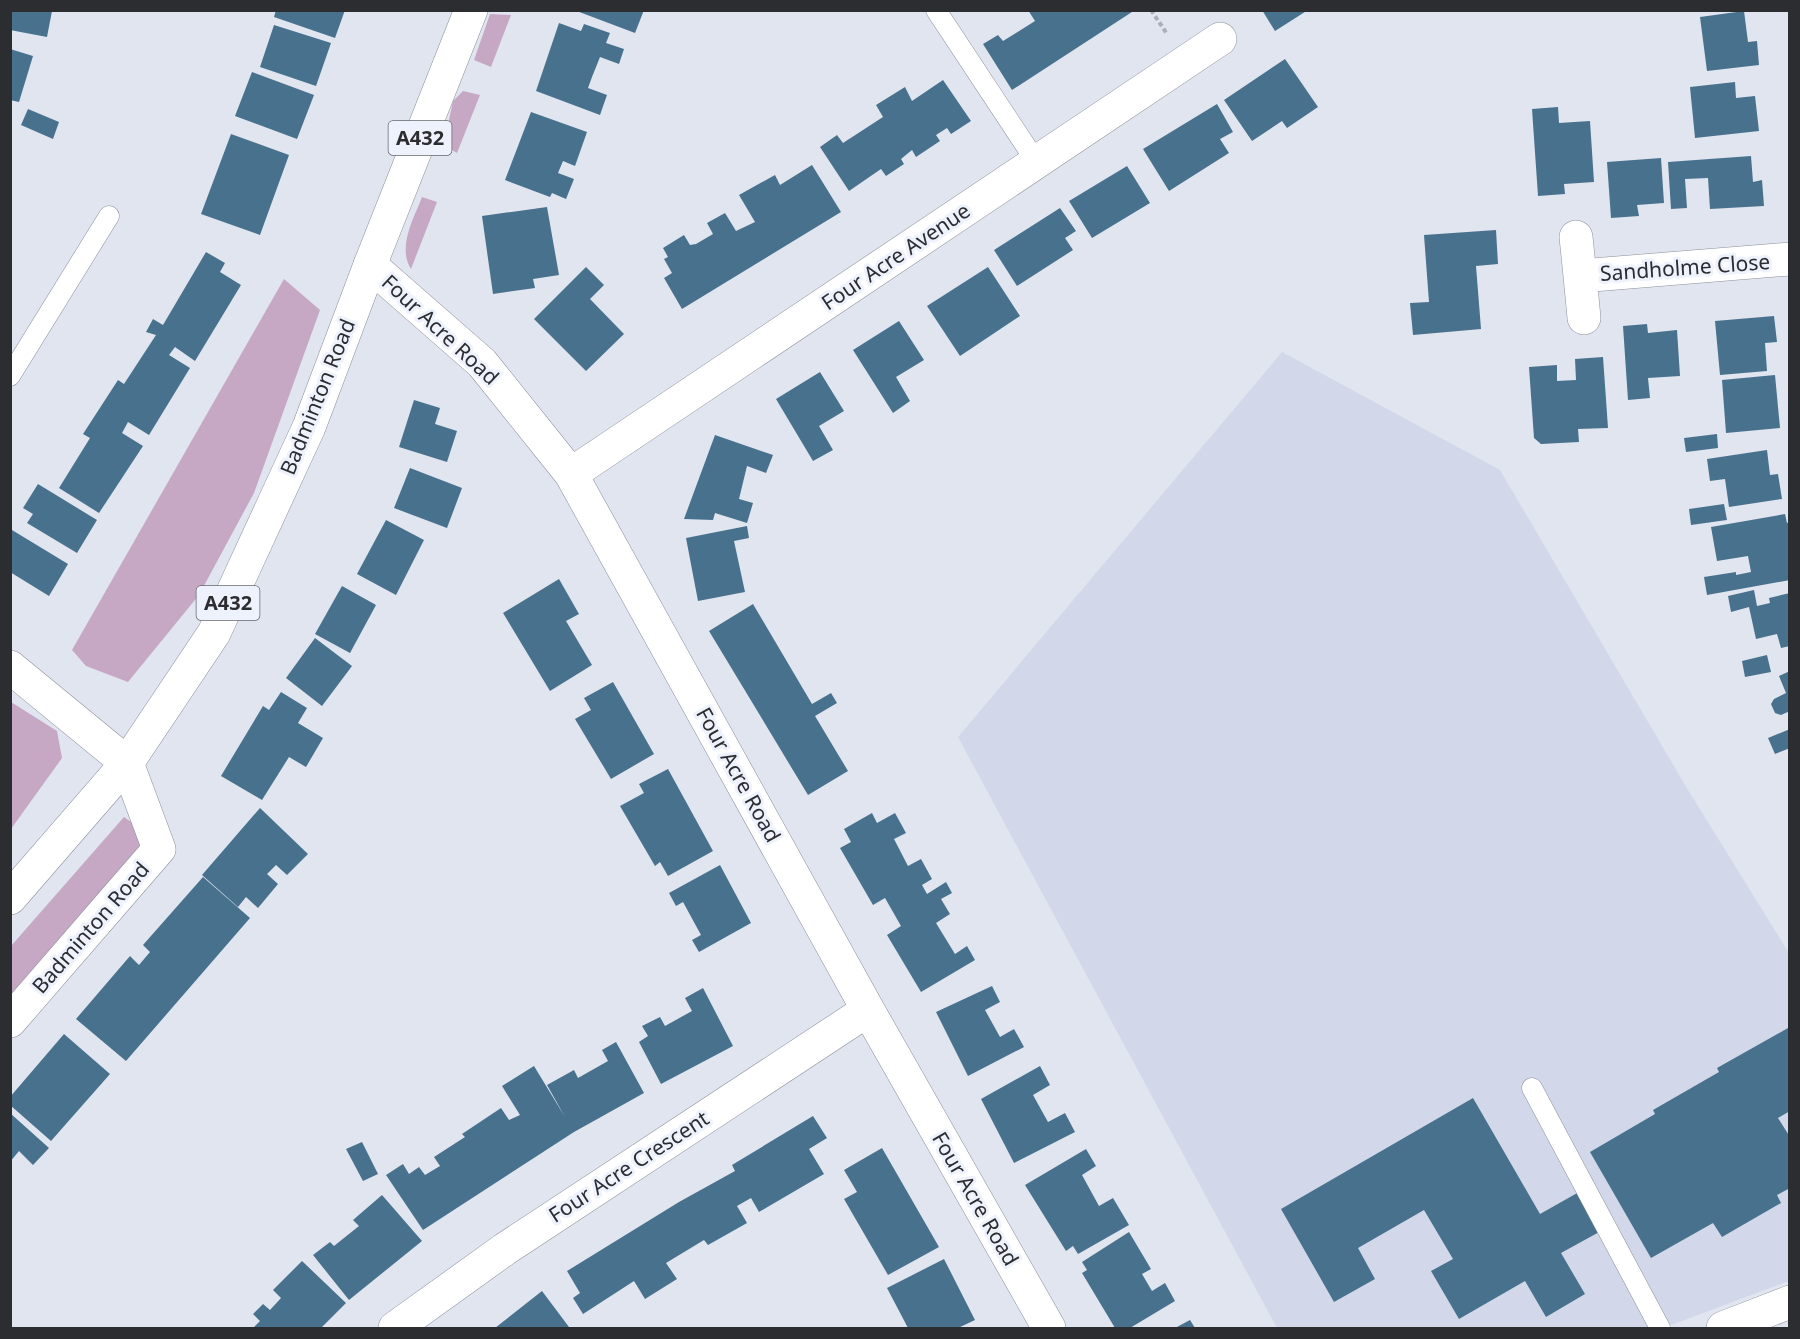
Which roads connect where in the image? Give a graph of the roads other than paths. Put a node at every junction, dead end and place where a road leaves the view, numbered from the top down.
1 (471, 10) edge
2 (936, 10) edge
3 (1220, 39) dead end
4 (1037, 163) junction
5 (109, 216) dead end
6 (1576, 237) dead end
7 (1790, 260) edge
8 (370, 265) junction
9 (1580, 276) junction
10 (1584, 318) dead end
11 (10, 376) edge
12 (572, 474) junction
13 (10, 668) edge
14 (127, 763) junction
15 (10, 898) edge
16 (868, 1010) junction
17 (10, 1021) edge
18 (1532, 1088) dead end
19 (1790, 1302) edge
20 (394, 1329) edge
21 (1049, 1329) edge
22 (1660, 1329) edge
23 (1723, 1329) edge

1 - 8 street, Badminton Road / A432
2 - 4 lane
3 - 4 street, Four Acre Avenue
4 - 12 street, Four Acre Avenue
5 - 11 lane
6 - 9 street, Sandholme Close
7 - 9 street, Sandholme Close
8 - 12 street, Four Acre Road
8 - 14 street, Badminton Road / A432
9 - 10 street, Sandholme Close
12 - 16 street, Four Acre Road
13 - 14 street
14 - 15 street, Badminton Road / A432
14 - 17 street, Badminton Road
16 - 20 street, Four Acre Crescent
16 - 21 street, Four Acre Road
18 - 22 lane
19 - 23 street

